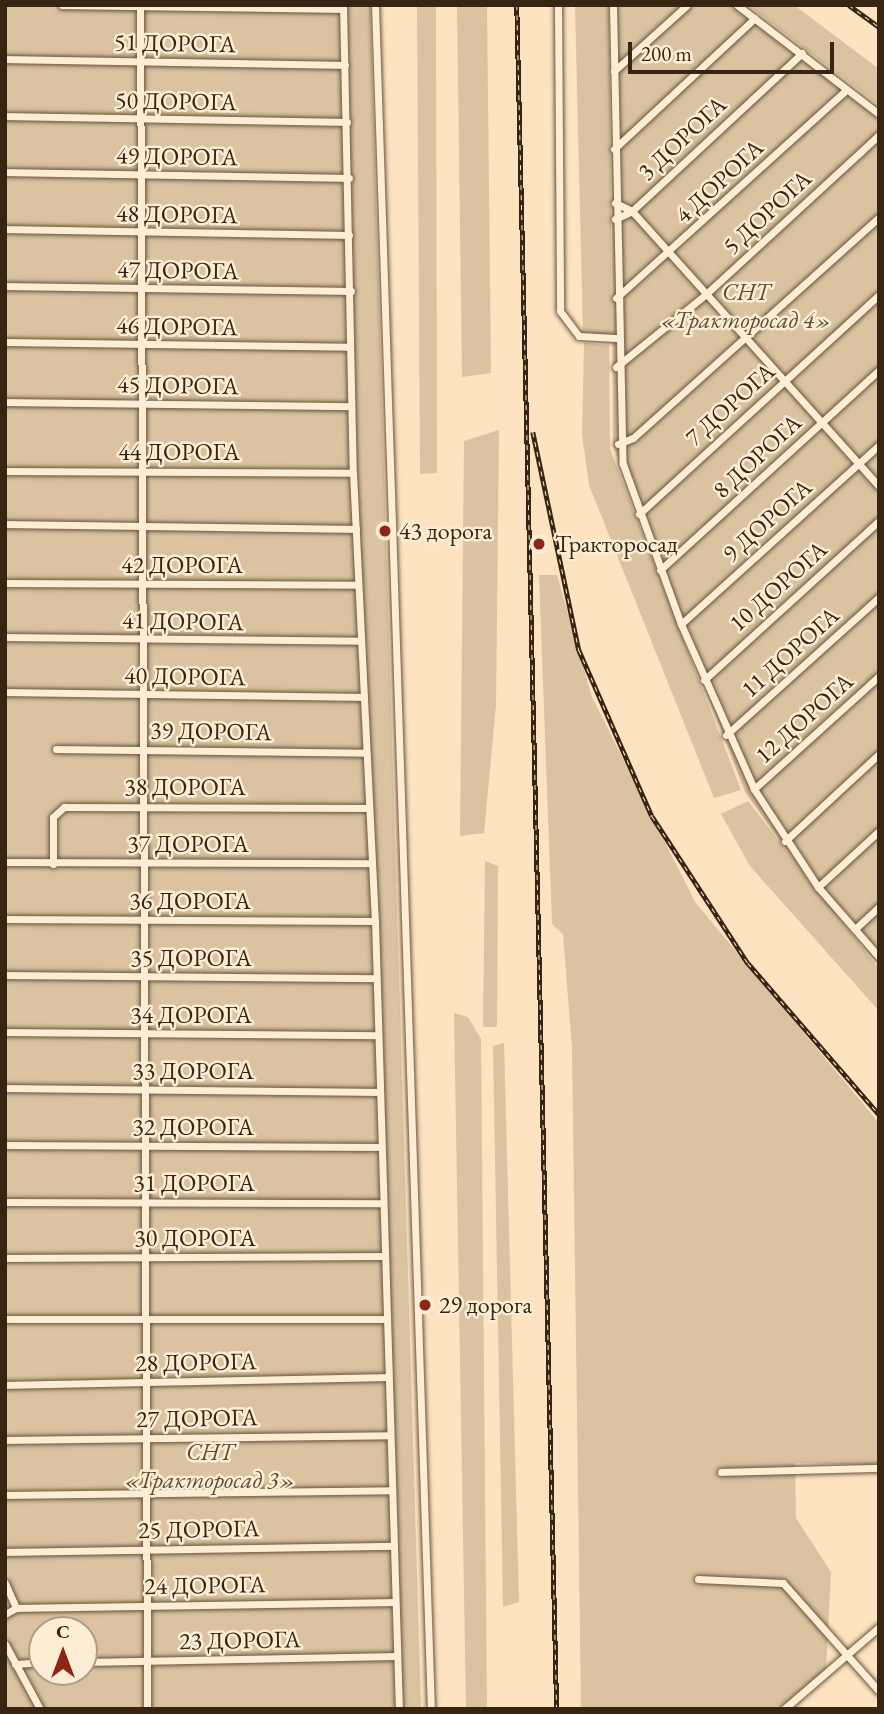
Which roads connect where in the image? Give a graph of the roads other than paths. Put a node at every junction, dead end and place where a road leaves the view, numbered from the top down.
1 (62, 5) edge
2 (375, 5) edge
3 (558, 5) edge
4 (613, 5) edge
5 (687, 5) edge
6 (737, 5) edge
7 (140, 6) edge
8 (343, 7) edge
9 (755, 18) junction
10 (802, 53) junction
11 (5, 59) edge
12 (140, 62) junction
13 (345, 65) junction
14 (614, 71) junction
15 (846, 90) junction
16 (879, 114) edge
17 (5, 116) edge
18 (140, 120) junction
19 (347, 122) junction
20 (879, 135) edge
21 (614, 149) junction
22 (5, 172) edge
23 (140, 174) junction
24 (349, 178) junction
25 (615, 202) junction
26 (632, 211) junction
27 (879, 217) edge
28 (615, 219) junction
29 (5, 229) edge
30 (141, 234) junction
31 (349, 234) junction
32 (668, 254) junction
33 (5, 286) edge
34 (143, 288) junction
35 (351, 291) junction
36 (706, 294) junction
37 (879, 295) edge
38 (616, 298) junction
39 (616, 338) junction
40 (744, 338) junction
41 (5, 342) edge
42 (142, 345) junction
43 (349, 347) junction
44 (616, 367) junction
45 (879, 370) edge
46 (783, 382) junction
47 (5, 402) edge
48 (144, 403) junction
49 (351, 406) junction
50 (821, 423) junction
51 (618, 444) junction
52 (879, 445) edge
53 (858, 464) junction
54 (5, 471) edge
55 (145, 471) junction
56 (353, 473) junction
57 (879, 486) edge
58 (639, 514) junction
59 (879, 521) edge
60 (5, 524) edge
61 (144, 529) junction
62 (356, 529) junction
63 (660, 570) junction
64 (5, 583) edge
65 (145, 584) junction
66 (358, 585) junction
67 (879, 597) edge
68 (681, 624) junction
69 (5, 637) edge
70 (146, 640) junction
71 (361, 641) junction
72 (879, 676) edge
73 (704, 680) junction
74 (5, 692) edge
75 (146, 695) junction
76 (364, 696) junction
77 (726, 735) junction
78 (56, 749) dead end
79 (146, 749) junction
80 (366, 753) junction
81 (879, 754) edge
82 (754, 789) junction
83 (145, 806) junction
84 (368, 808) junction
85 (879, 831) edge
86 (785, 841) junction
87 (5, 862) edge
88 (146, 863) junction
89 (371, 863) junction
90 (52, 864) junction
91 (818, 887) junction
92 (879, 907) edge
93 (5, 919) edge
94 (146, 919) junction
95 (374, 922) junction
96 (855, 929) junction
97 (879, 957) edge
98 (5, 975) edge
99 (147, 977) junction
100 (376, 978) junction
101 (5, 1032) edge
102 (147, 1034) junction
103 (377, 1035) junction
104 (5, 1088) edge
105 (146, 1090) junction
106 (380, 1092) junction
107 (5, 1145) edge
108 (145, 1146) junction
109 (381, 1147) junction
110 (5, 1202) edge
111 (145, 1202) junction
112 (383, 1203) junction
113 (385, 1256) junction
114 (5, 1258) edge
115 (145, 1258) junction
116 (5, 1319) edge
117 (385, 1319) junction
118 (145, 1320) junction
119 (387, 1377) junction
120 (145, 1382) junction
121 (5, 1385) edge
122 (389, 1435) junction
123 (146, 1437) junction
124 (5, 1440) edge
125 (879, 1468) edge
126 (721, 1472) dead end
127 (391, 1490) junction
128 (146, 1493) junction
129 (5, 1495) edge
130 (393, 1546) junction
131 (146, 1549) junction
132 (5, 1552) edge
133 (698, 1579) dead end
134 (5, 1583) edge
135 (395, 1602) junction
136 (148, 1605) junction
137 (16, 1608) junction
138 (5, 1614) edge
139 (879, 1627) edge
140 (5, 1644) edge
141 (847, 1655) junction
142 (397, 1656) junction
143 (147, 1661) junction
144 (98, 1662) edge
145 (28, 1663) edge
146 (15, 1664) junction
147 (879, 1691) edge
148 (40, 1709) edge
149 (146, 1709) edge
150 (399, 1709) edge
151 (431, 1709) edge
152 (784, 1709) edge

1 - 7 street
2 - 151 street
3 - 39 street
4 - 14 street
5 - 14 street
6 - 9 street
7 - 8 street
7 - 12 street
8 - 13 street
9 - 10 street
9 - 21 street
10 - 15 street
10 - 26 street, 3 ДОРОГА
11 - 12 street, 51 ДОРОГА
12 - 13 street, 51 ДОРОГА
12 - 18 street
13 - 19 street
14 - 21 street
15 - 16 street
15 - 32 street, 4 ДОРОГА
17 - 18 street, 50 ДОРОГА
18 - 19 street, 50 ДОРОГА
18 - 23 street
19 - 24 street
20 - 36 street, 5 ДОРОГА
21 - 25 street
22 - 23 street, 49 ДОРОГА
23 - 24 street, 49 ДОРОГА
23 - 30 street
24 - 31 street
25 - 26 street
25 - 28 street
26 - 28 street, 3 ДОРОГА
26 - 32 street
27 - 40 street
28 - 38 street
29 - 30 street, 48 ДОРОГА
30 - 31 street, 48 ДОРОГА
30 - 34 street
31 - 35 street
32 - 36 street
32 - 38 street, 4 ДОРОГА
33 - 34 street, 47 ДОРОГА
34 - 35 street, 47 ДОРОГА
34 - 42 street
35 - 43 street
36 - 40 street
36 - 44 street, 5 ДОРОГА
37 - 46 street, 7 ДОРОГА
38 - 39 street
39 - 44 street
40 - 46 street
40 - 51 street
41 - 42 street, 46 ДОРОГА
42 - 43 street, 46 ДОРОГА
42 - 48 street
43 - 49 street
44 - 51 street
45 - 50 street, 8 ДОРОГА
46 - 50 street
46 - 58 street, 7 ДОРОГА
47 - 48 street, 45 ДОРОГА
48 - 49 street, 45 ДОРОГА
48 - 55 street
49 - 56 street
50 - 53 street
50 - 63 street, 8 ДОРОГА
51 - 58 street
52 - 53 street, 9 ДОРОГА
53 - 57 street
53 - 68 street, 9 ДОРОГА
54 - 55 street, 44 ДОРОГА
55 - 56 street, 44 ДОРОГА
55 - 61 street
56 - 62 street
58 - 63 street
59 - 73 street, 10 ДОРОГА
60 - 61 street
61 - 62 street
61 - 65 street
62 - 66 street
63 - 68 street
64 - 65 street, 42 ДОРОГА
65 - 66 street, 42 ДОРОГА
65 - 70 street
66 - 71 street
67 - 77 street, 11 ДОРОГА
68 - 73 street
69 - 70 street, 41 ДОРОГА
70 - 71 street, 41 ДОРОГА
70 - 75 street
71 - 76 street
72 - 82 street, 12 ДОРОГА
73 - 77 street
74 - 75 street, 40 ДОРОГА
75 - 76 street, 40 ДОРОГА
75 - 79 street
76 - 80 street
77 - 82 street
78 - 79 street, 39 ДОРОГА
79 - 80 street, 39 ДОРОГА
79 - 83 street
80 - 84 street
81 - 86 street
82 - 86 street
83 - 84 street, 38 ДОРОГА
83 - 88 street
83 - 90 street, 38 ДОРОГА
84 - 89 street
85 - 91 street
86 - 91 street
87 - 90 street, 37 ДОРОГА
88 - 89 street, 37 ДОРОГА
88 - 90 street, 37 ДОРОГА
88 - 94 street
89 - 95 street
91 - 96 street
92 - 96 street
93 - 94 street, 36 ДОРОГА
94 - 95 street, 36 ДОРОГА
94 - 99 street
95 - 100 street
96 - 97 street
98 - 99 street, 35 ДОРОГА
99 - 100 street, 35 ДОРОГА
99 - 102 street
100 - 103 street
101 - 102 street, 34 ДОРОГА
102 - 103 street, 34 ДОРОГА
102 - 105 street
103 - 106 street
104 - 105 street, 33 ДОРОГА
105 - 106 street, 33 ДОРОГА
105 - 108 street
106 - 109 street
107 - 108 street, 32 ДОРОГА
108 - 109 street, 32 ДОРОГА
108 - 111 street
109 - 112 street
110 - 111 street, 31 ДОРОГА
111 - 112 street, 31 ДОРОГА
111 - 115 street
112 - 113 street
113 - 115 street, 30 ДОРОГА
113 - 117 street
114 - 115 street, 30 ДОРОГА
115 - 118 street
116 - 118 street
117 - 118 street
117 - 119 street
118 - 120 street
119 - 120 street, 28 ДОРОГА
119 - 122 street
120 - 121 street, 28 ДОРОГА
120 - 123 street
122 - 123 street, 27 ДОРОГА
122 - 127 street
123 - 124 street, 27 ДОРОГА
123 - 128 street
125 - 126 street
127 - 128 street
127 - 130 street
128 - 129 street
128 - 131 street
130 - 131 street, 25 ДОРОГА
130 - 135 street
131 - 132 street, 25 ДОРОГА
131 - 136 street
133 - 141 street
134 - 137 street
135 - 136 street, 24 ДОРОГА
135 - 142 street
136 - 137 street, 24 ДОРОГА
136 - 143 street
137 - 138 street
139 - 141 street
140 - 146 street
141 - 147 street
141 - 152 street
142 - 143 street, 23 ДОРОГА
142 - 150 street
143 - 144 street, 23 ДОРОГА
143 - 149 street
145 - 146 street
146 - 148 street

